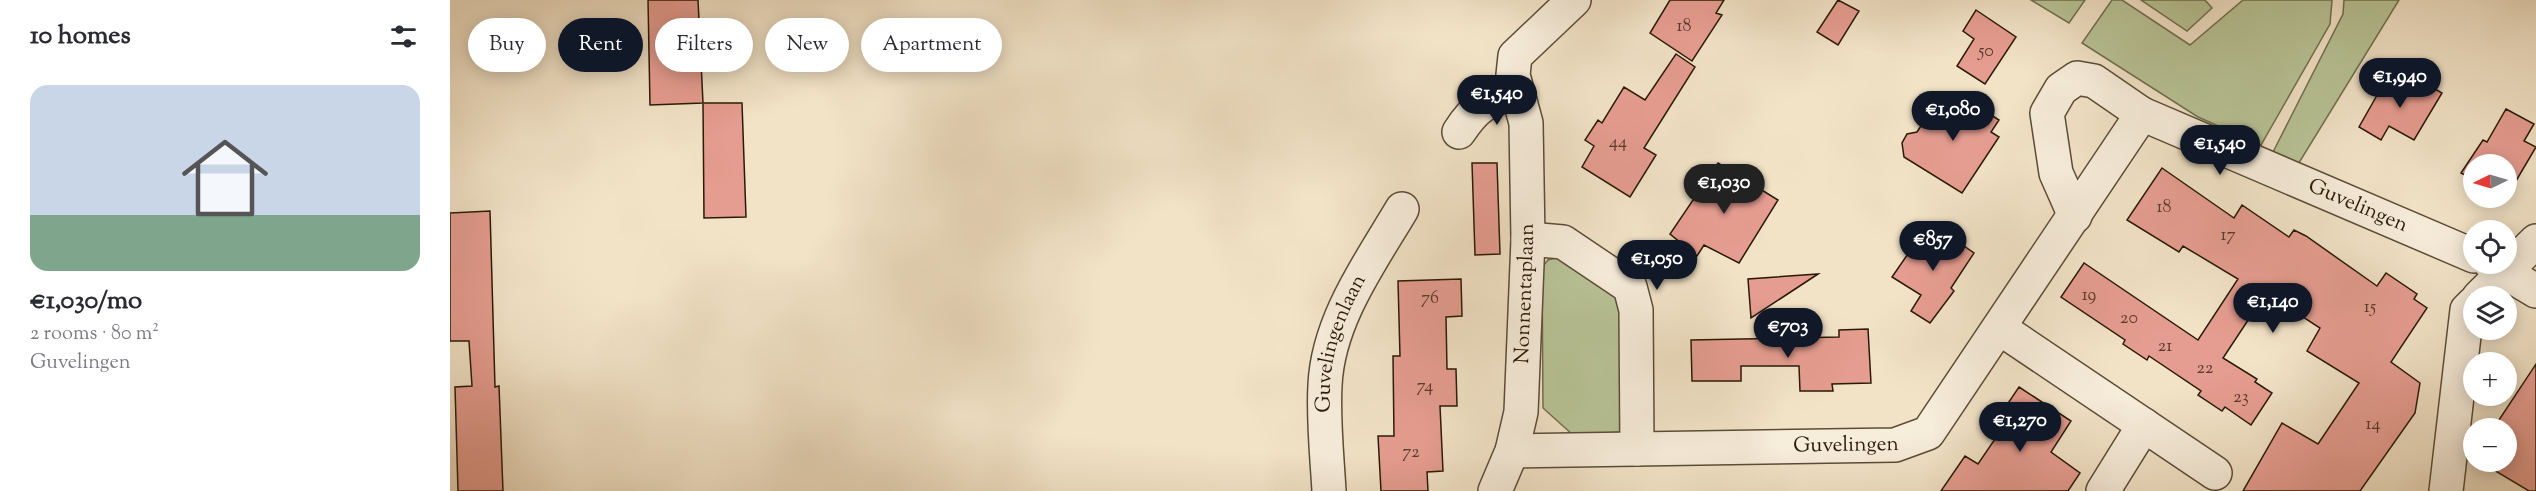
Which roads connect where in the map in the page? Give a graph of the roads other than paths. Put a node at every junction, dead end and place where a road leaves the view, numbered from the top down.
1 (1574, 0) edge
2 (1517, 93) junction
3 (2142, 114) junction
4 (1459, 132) dead end
5 (1402, 209) dead end
6 (2075, 216) junction
7 (1528, 239) junction
8 (2536, 241) edge
9 (2463, 251) edge
10 (2517, 254) edge
11 (2509, 274) edge
12 (2536, 291) edge
13 (2001, 329) junction
14 (2464, 340) edge
15 (2144, 425) junction
16 (1636, 449) junction
17 (1512, 451) junction
18 (2215, 474) dead end
19 (1329, 491) edge
20 (1495, 491) edge
21 (2103, 491) edge
22 (2446, 491) edge

1 - 2 street
2 - 4 street
2 - 7 street, Nonnentaplaan
3 - 6 street, Guvelingen
3 - 6 street, Guvelingen
3 - 9 street, Guvelingen
5 - 19 street, Guvelingenlaan
6 - 13 street, Guvelingen
7 - 16 street
7 - 17 street, Nonnentaplaan
8 - 10 street
11 - 12 street
13 - 15 street
13 - 16 street, Guvelingen
14 - 22 street
15 - 18 street
15 - 21 street
16 - 17 street, Guvelingen
17 - 20 street, Nonnentaplaan

